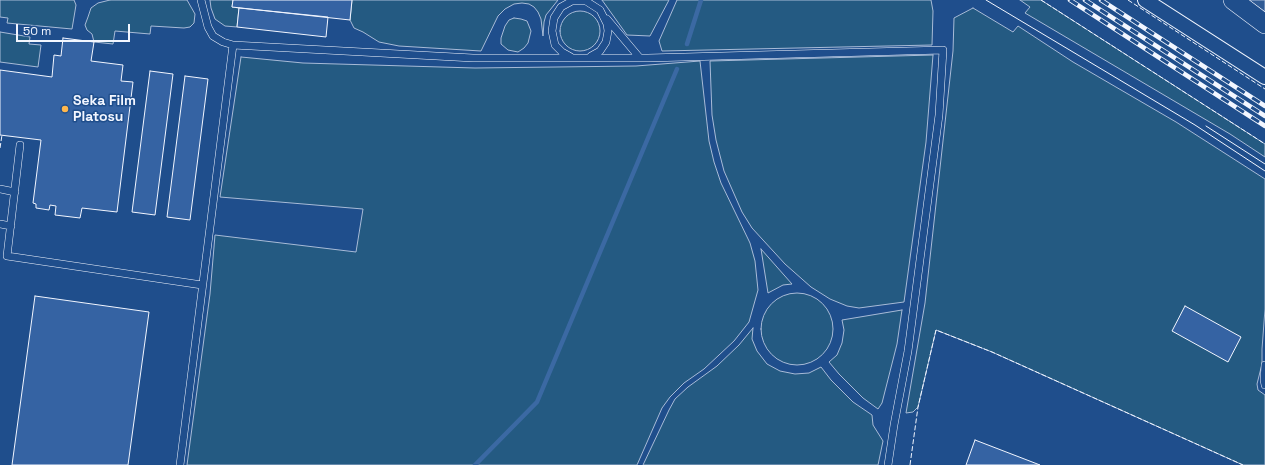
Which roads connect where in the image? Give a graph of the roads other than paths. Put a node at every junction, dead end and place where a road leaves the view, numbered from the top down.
1 (201, 0) edge
2 (564, 0) edge
3 (592, 0) edge
4 (1145, 0) edge
5 (1233, 0) edge
6 (561, 8) junction
7 (600, 10) junction
8 (1265, 24) edge
9 (233, 45) junction
10 (571, 57) junction
11 (590, 57) junction
12 (639, 57) junction
13 (1265, 76) edge
14 (20, 145) dead end
15 (0, 189) edge
16 (15, 192) junction
17 (0, 224) edge
18 (12, 226) junction
19 (202, 285) junction
20 (1265, 365) edge
21 (1265, 385) edge
22 (180, 465) edge
23 (888, 465) edge

1 - 9 lane
2 - 6 lane
3 - 7 lane
4 - 13 street
5 - 8 main road
6 - 7 lane
6 - 10 lane
7 - 11 lane
7 - 12 lane
9 - 10 lane
9 - 19 lane
10 - 11 lane
11 - 12 lane
12 - 23 lane
14 - 16 lane
15 - 16 lane
16 - 18 lane
17 - 18 lane
18 - 19 lane
19 - 22 lane
20 - 21 lane

